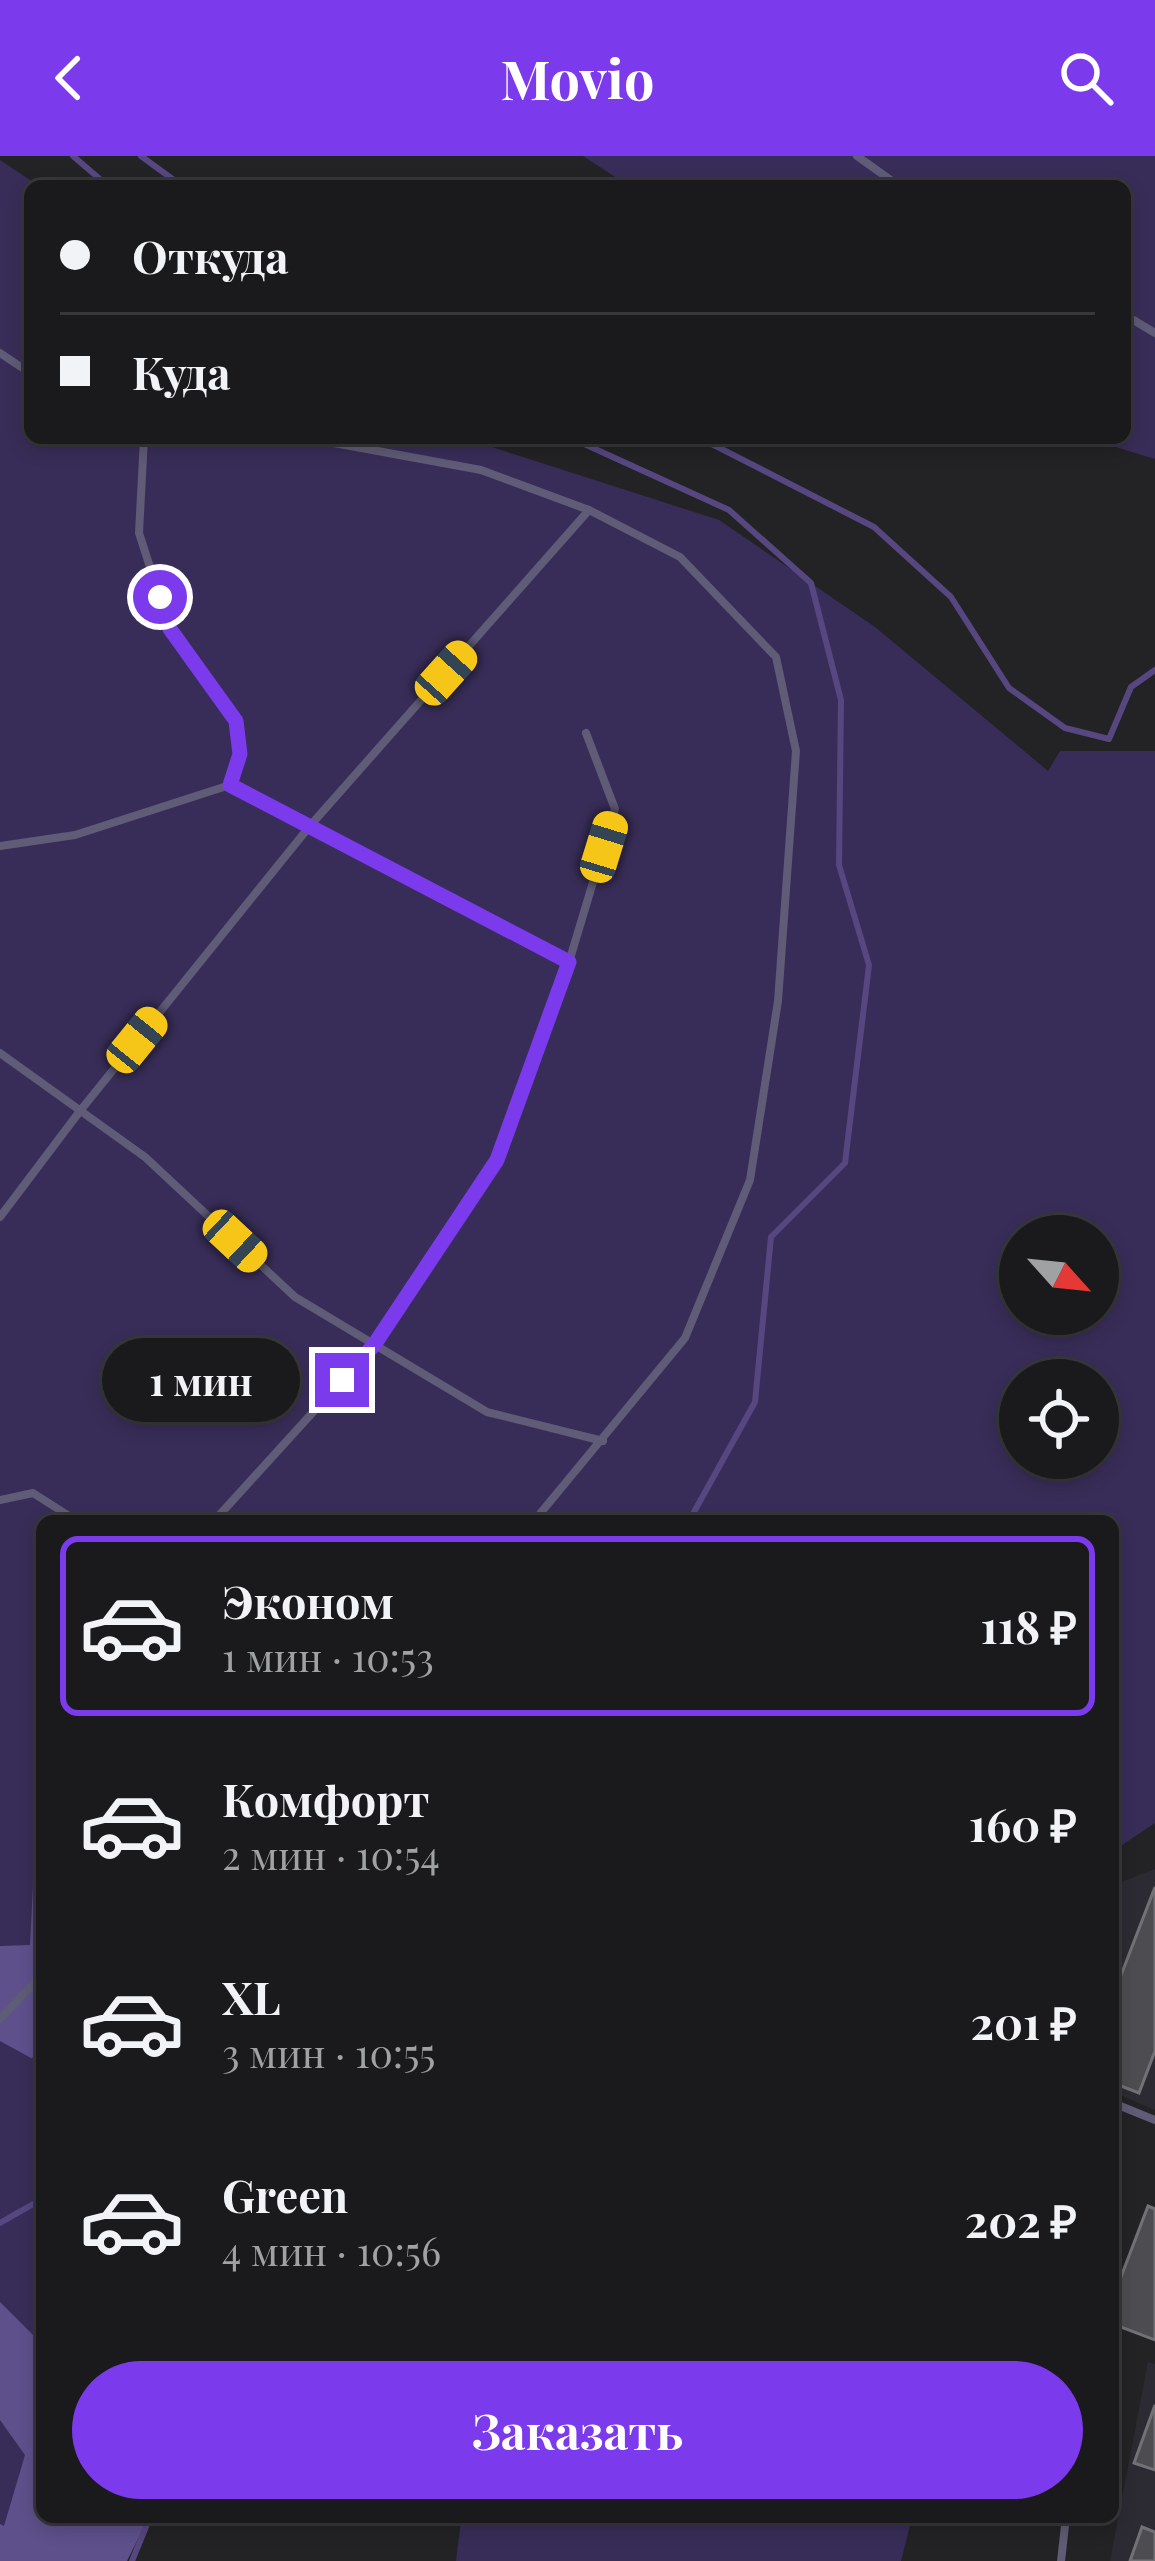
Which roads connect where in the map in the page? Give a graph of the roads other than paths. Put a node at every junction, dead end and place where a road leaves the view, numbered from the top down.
1 (857, 156) edge
2 (890, 180) edge
3 (144, 444) edge
4 (340, 444) edge
5 (589, 510) junction
6 (586, 733) dead end
7 (230, 785) junction
8 (309, 826) junction
9 (0, 846) edge
10 (569, 962) junction
11 (0, 1054) edge
12 (80, 1111) junction
13 (0, 1217) edge
14 (374, 1345) junction
15 (603, 1441) junction
16 (0, 1500) edge
17 (67, 1515) edge
18 (219, 1515) edge
19 (539, 1515) edge
20 (36, 1982) edge
21 (0, 2019) edge
22 (1119, 2105) edge
23 (1155, 2120) edge
24 (1065, 2523) edge
25 (1061, 2561) edge

1 - 2 lane
3 - 7 lane
4 - 5 lane
5 - 8 lane
5 - 15 lane
6 - 10 lane
7 - 8 lane
7 - 9 lane
8 - 10 lane
8 - 12 lane
10 - 14 lane
11 - 12 lane
12 - 13 lane
12 - 14 lane
14 - 15 lane
14 - 18 lane
15 - 19 lane
16 - 17 lane
20 - 21 lane
22 - 23 lane
24 - 25 lane

